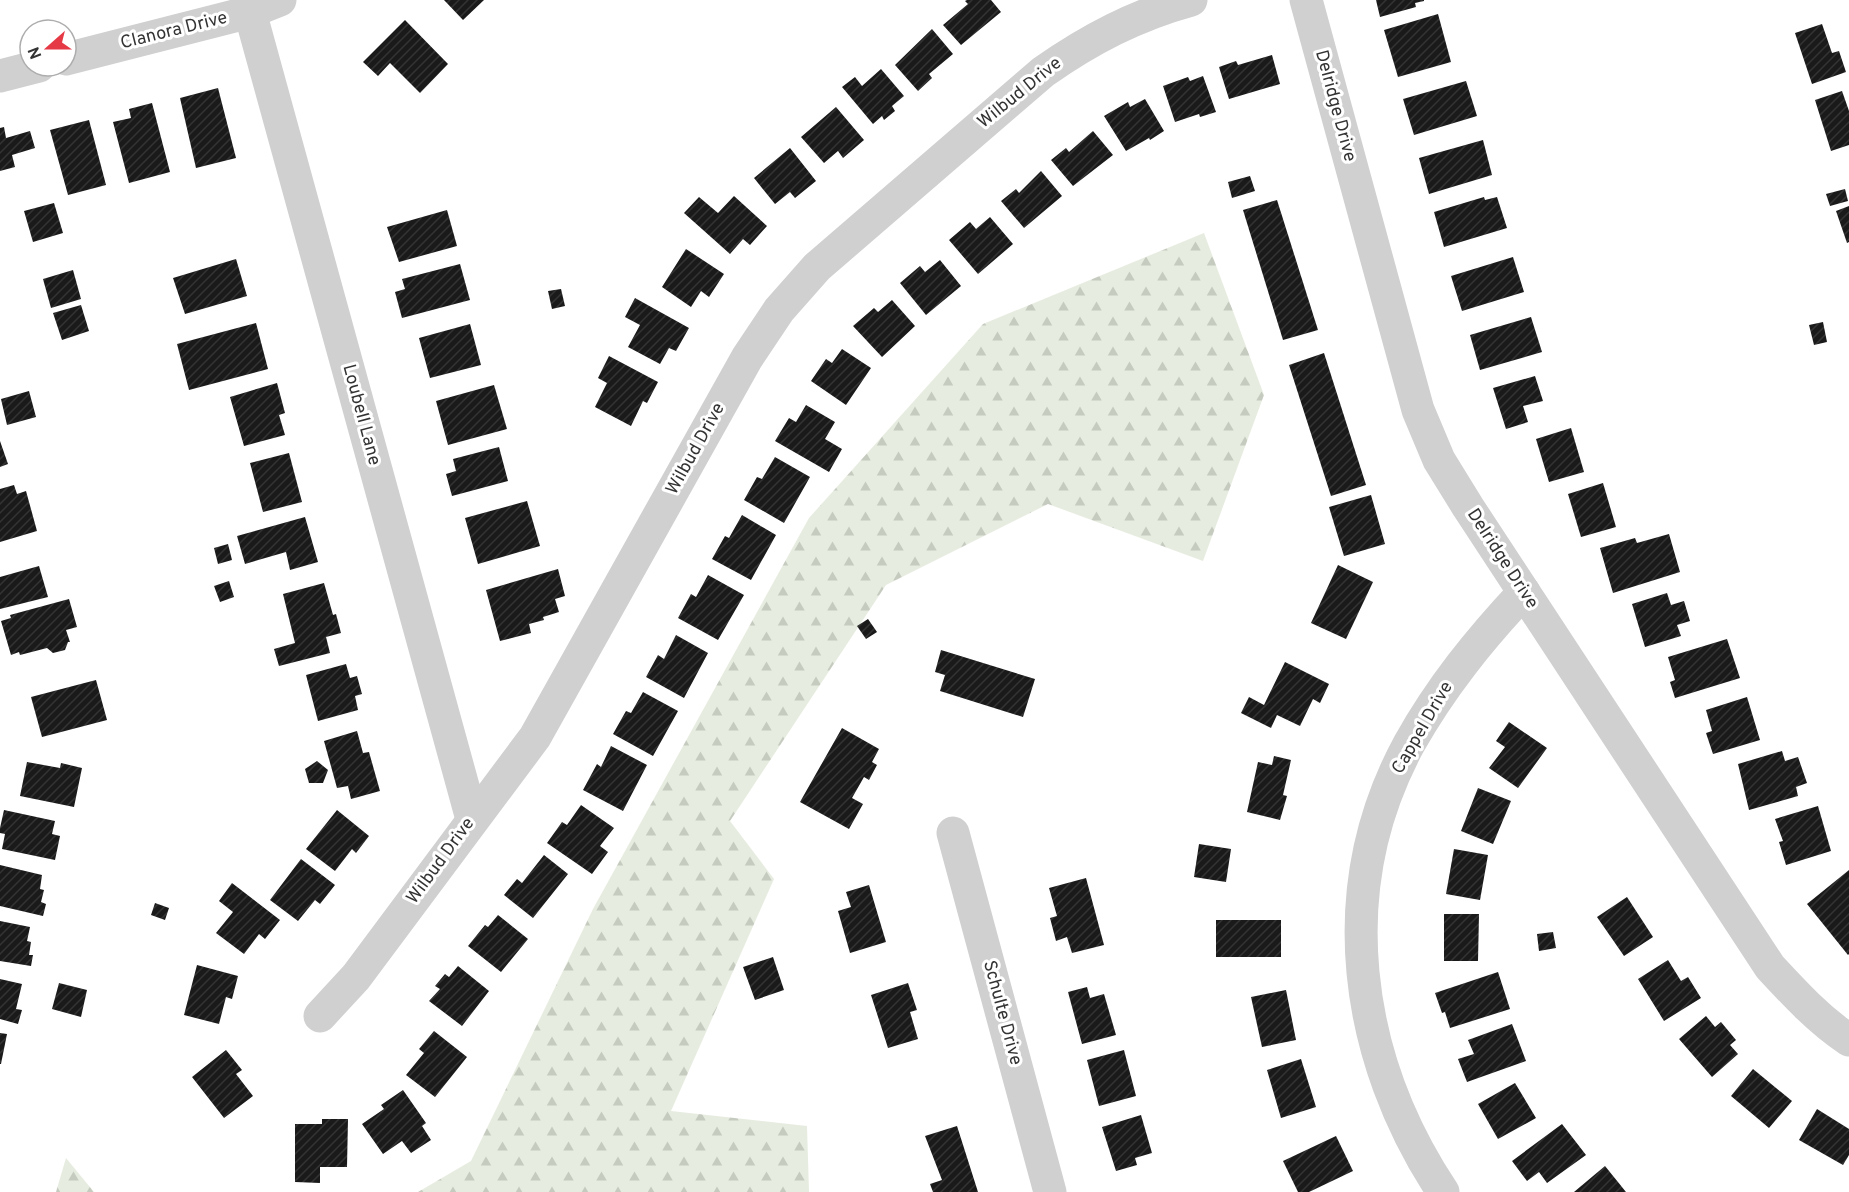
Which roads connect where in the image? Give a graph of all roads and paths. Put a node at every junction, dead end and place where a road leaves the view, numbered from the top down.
1 (280, 0) edge
2 (1191, 0) edge
3 (1306, 0) edge
4 (250, 12) junction
5 (78, 56) edge
6 (18, 71) edge
7 (0, 76) edge
8 (1524, 592) junction
9 (472, 819) junction
10 (953, 833) dead end
11 (320, 1016) dead end
12 (1849, 1040) edge
13 (1050, 1192) edge
14 (1443, 1192) edge

1 - 4 street, Clanora Drive
2 - 9 street, Wilbud Drive
3 - 8 street, Delridge Drive
4 - 5 street, Clanora Drive
4 - 9 street, Loubell Lane
6 - 7 street
8 - 12 street, Delridge Drive
8 - 14 street, Cappel Drive
9 - 11 street, Wilbud Drive
10 - 13 street, Schulte Drive

